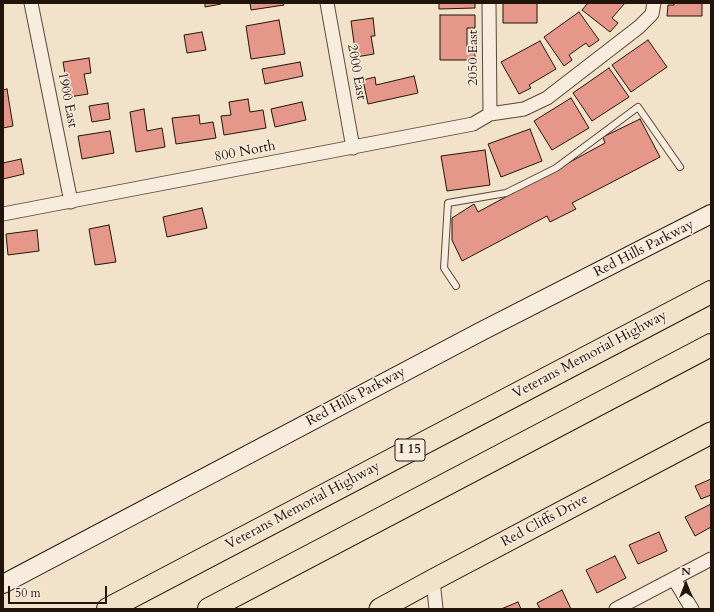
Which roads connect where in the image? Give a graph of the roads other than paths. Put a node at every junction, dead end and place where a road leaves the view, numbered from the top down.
1 (31, 3) edge
2 (326, 3) edge
3 (490, 3) edge
4 (654, 3) edge
5 (490, 114) junction
6 (353, 148) junction
7 (680, 167) dead end
8 (71, 202) junction
9 (3, 214) edge
10 (711, 214) edge
11 (456, 286) dead end
12 (711, 292) edge
13 (711, 345) edge
14 (711, 433) edge
15 (711, 559) edge
16 (674, 579) junction
17 (432, 580) junction
18 (3, 584) edge
19 (108, 609) edge
20 (209, 609) edge
21 (380, 609) edge
22 (436, 609) edge
23 (616, 609) edge
24 (692, 609) edge

1 - 8 street, 1900 East
2 - 6 street, 2000 East
3 - 5 street, 2050 East
4 - 5 street
5 - 6 street, 800 North
6 - 8 street, 800 North
7 - 11 lane
8 - 9 street, 800 North
10 - 18 main road, Red Hills Parkway
12 - 19 highway, Veterans Memorial Highway / I 15
13 - 20 highway
14 - 17 main road, Red Cliffs Drive
15 - 16 street
16 - 23 street
16 - 24 street
17 - 21 main road, Red Cliffs Drive
17 - 22 street

